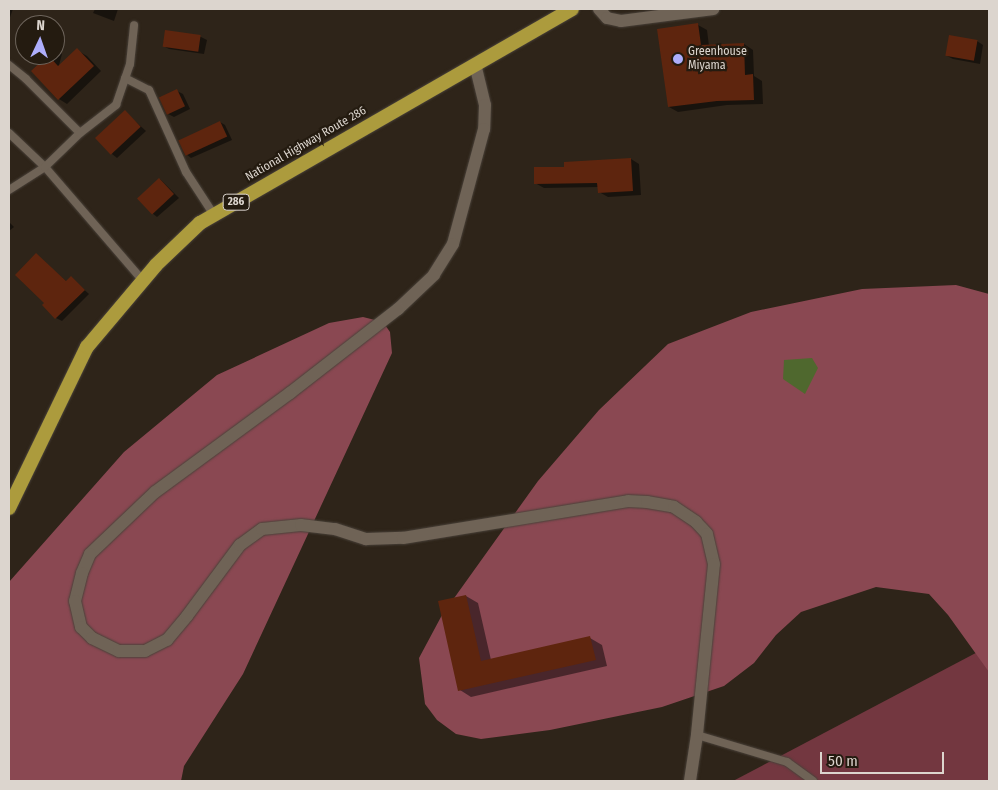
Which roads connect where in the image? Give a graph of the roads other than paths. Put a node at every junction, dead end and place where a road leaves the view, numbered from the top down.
1 (572, 9) edge
2 (599, 9) edge
3 (713, 9) edge
4 (134, 25) dead end
5 (475, 64) junction
6 (9, 66) edge
7 (125, 78) junction
8 (9, 133) edge
9 (80, 133) junction
10 (45, 167) junction
11 (9, 190) edge
12 (214, 215) junction
13 (143, 281) junction
14 (9, 508) edge
15 (697, 735) junction
16 (690, 781) edge
17 (813, 781) edge

1 - 5 highway, National Highway Route 286 / 286
2 - 3 street
4 - 7 lane
5 - 12 highway, National Highway Route 286 / 286
5 - 15 street
6 - 9 lane
7 - 9 lane
7 - 12 lane
8 - 10 lane
9 - 10 lane
10 - 11 lane
10 - 13 lane
12 - 13 highway, National Highway Route 286 / 286
13 - 14 highway, National Highway Route 286 / 286
15 - 16 street
15 - 17 lane

